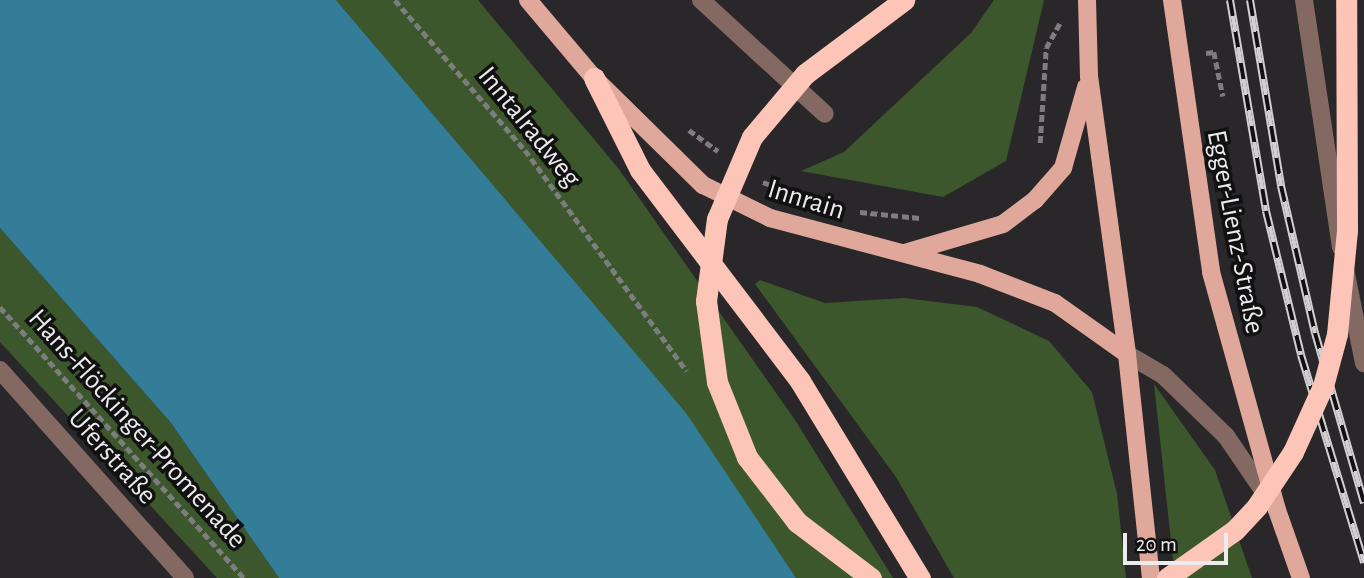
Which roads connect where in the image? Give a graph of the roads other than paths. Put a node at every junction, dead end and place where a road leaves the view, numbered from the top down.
1 (528, 0) edge
2 (701, 0) edge
3 (904, 0) edge
4 (1087, 0) edge
5 (1172, 0) edge
6 (1304, 0) edge
7 (1346, 0) edge
8 (1089, 76) junction
9 (594, 78) junction
10 (825, 114) dead end
11 (903, 254) junction
12 (1127, 354) junction
13 (1364, 363) edge
14 (0, 370) edge
15 (1277, 510) junction
16 (185, 578) edge
17 (871, 578) edge
18 (920, 578) edge
19 (1151, 578) edge
20 (1167, 578) edge
21 (1301, 578) edge

1 - 9 main road, Innrain
2 - 10 street
3 - 17 highway, bridge
4 - 8 main road
5 - 15 main road, Egger-Lienz-Straße
6 - 13 street
7 - 20 highway, bridge
8 - 11 main road
8 - 12 main road
9 - 11 main road, Innrain
9 - 18 highway
11 - 12 main road, Innrain
12 - 15 street
12 - 19 main road
14 - 16 street, Uferstraße
15 - 21 main road, Egger-Lienz-Straße

